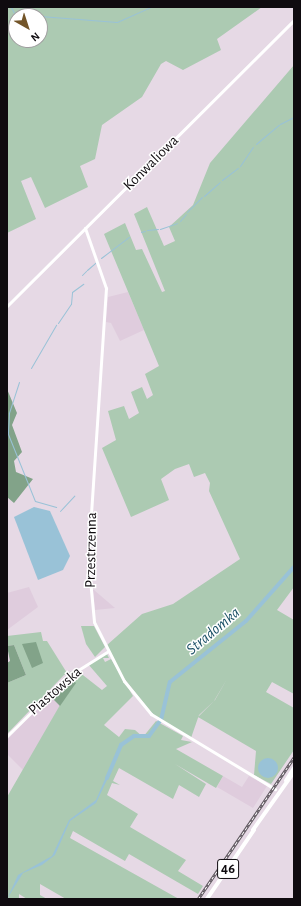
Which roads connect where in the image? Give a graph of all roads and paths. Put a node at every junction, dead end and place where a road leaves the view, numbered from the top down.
1 (294, 20) edge
2 (85, 228) junction
3 (7, 306) edge
4 (107, 652) junction
5 (7, 736) edge
6 (294, 768) edge
7 (294, 772) edge
8 (282, 786) junction
9 (275, 789) junction
10 (275, 796) junction
11 (258, 824) junction
12 (207, 899) edge

1 - 2 street, Konwaliowa
2 - 3 street, Konwaliowa
2 - 4 street, Przestrzenna
4 - 5 street, Piastowska
4 - 9 street, Przestrzenna
6 - 8 main road, 46
7 - 11 main road, 46
8 - 9 street
8 - 10 main road, 46
9 - 10 street
10 - 11 main road, 46
11 - 12 main road, 46

